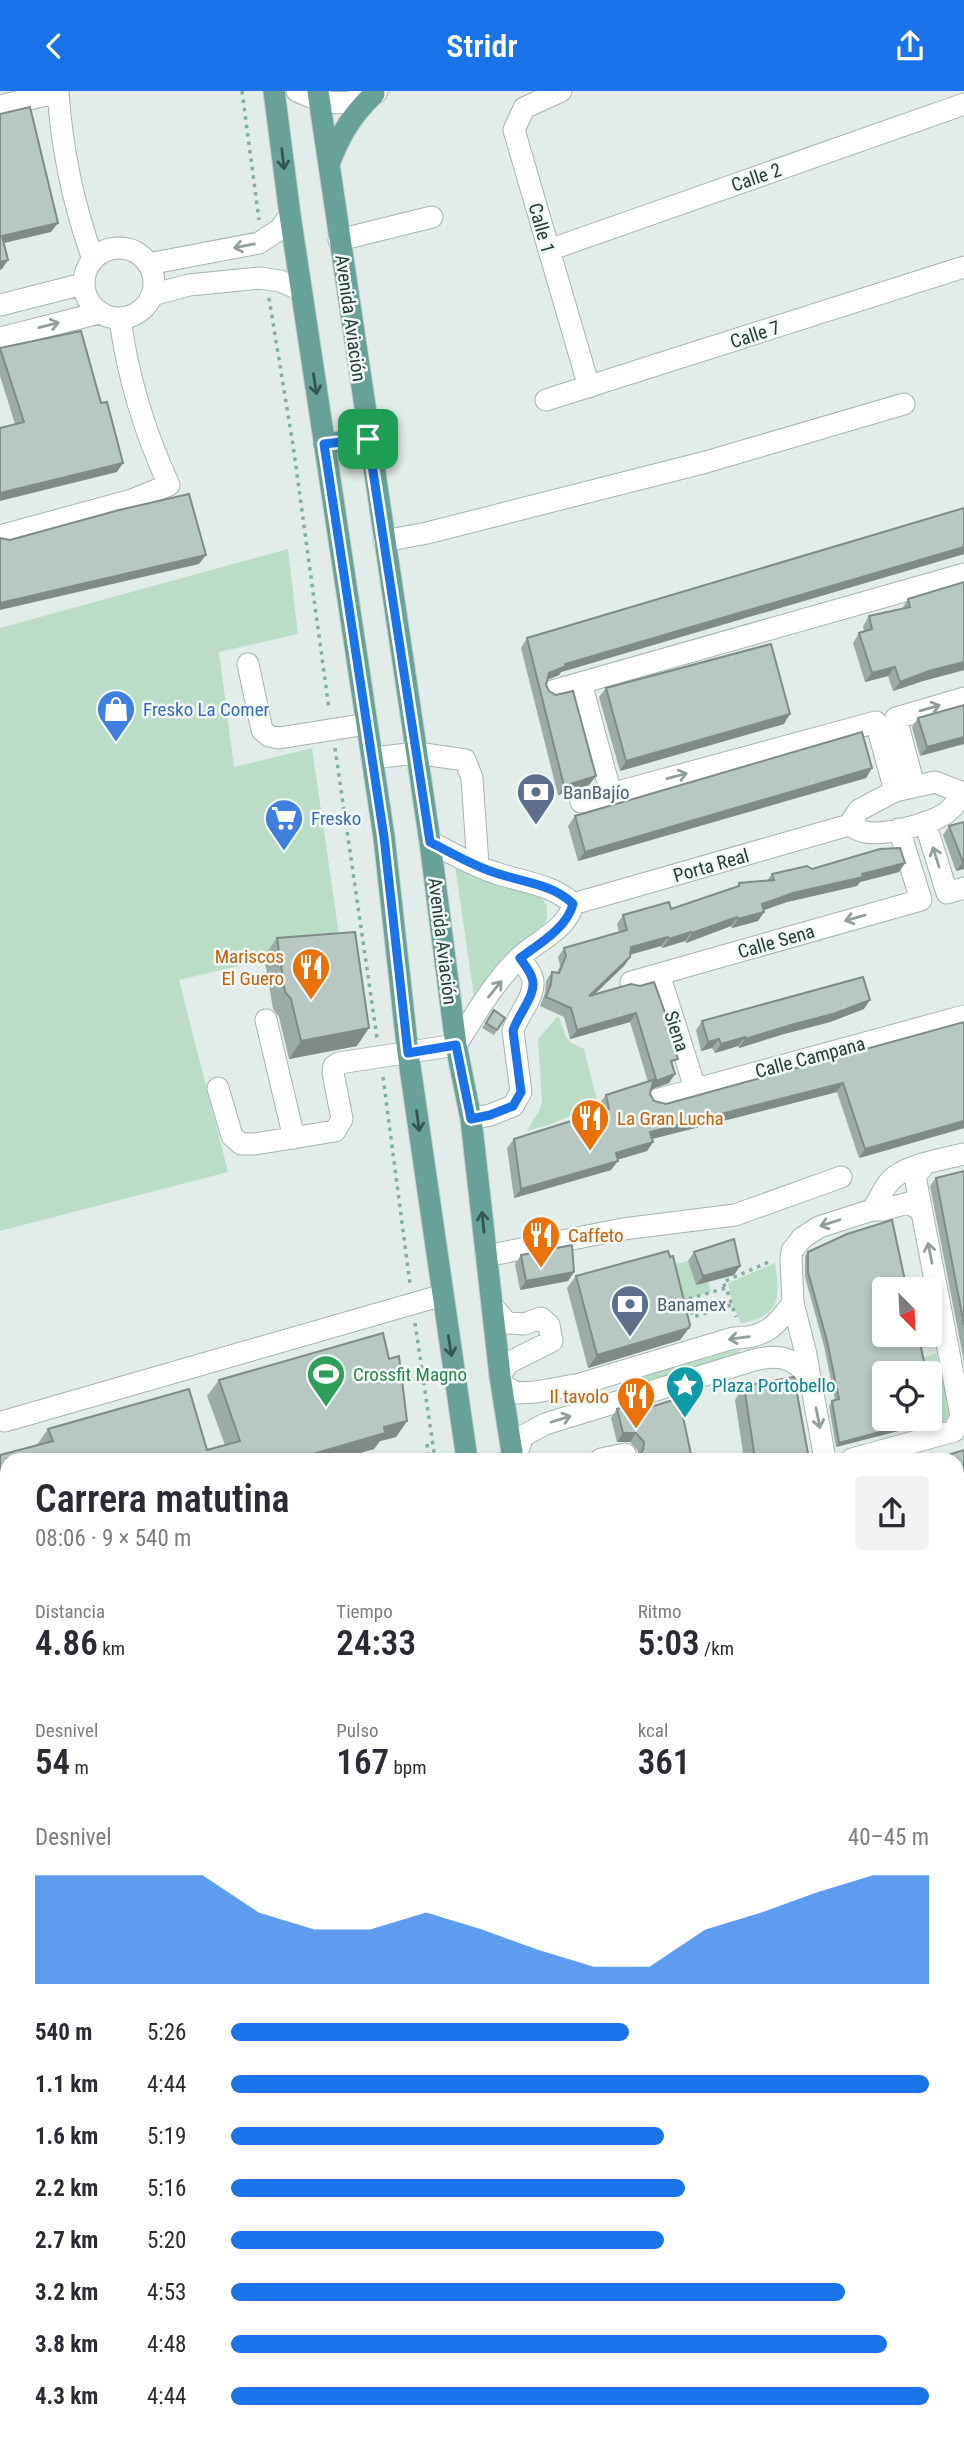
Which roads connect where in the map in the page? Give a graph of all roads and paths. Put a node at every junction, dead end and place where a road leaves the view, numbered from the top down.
1 (242, 91) edge
2 (274, 91) edge
3 (297, 91) edge
4 (561, 91) edge
5 (58, 92) edge
6 (377, 92) edge
7 (319, 96) edge
8 (964, 104) edge
9 (0, 106) edge
10 (328, 166) junction
11 (290, 215) junction
12 (432, 217) dead end
13 (259, 225) dead end
14 (339, 240) junction
15 (549, 250) junction
16 (93, 259) junction
17 (148, 264) junction
18 (964, 267) edge
19 (83, 285) junction
20 (301, 290) junction
21 (268, 291) dead end
22 (152, 295) junction
23 (0, 305) edge
24 (99, 313) junction
25 (120, 319) junction
26 (0, 338) edge
27 (589, 387) junction
28 (546, 400) dead end
29 (904, 404) dead end
30 (368, 439) junction
31 (324, 444) junction
32 (0, 536) edge
33 (384, 541) junction
34 (964, 574) edge
35 (248, 664) dead end
36 (581, 683) junction
37 (552, 691) edge
38 (964, 698) edge
39 (331, 718) dead end
40 (367, 724) junction
41 (335, 745) dead end
42 (417, 754) junction
43 (372, 758) junction
44 (905, 788) junction
45 (963, 793) edge
46 (611, 794) junction
47 (581, 802) dead end
48 (925, 822) junction
49 (849, 825) junction
50 (899, 829) junction
51 (430, 842) junction
52 (478, 865) junction
53 (956, 890) edge
54 (573, 904) junction
55 (520, 958) junction
56 (659, 974) junction
57 (631, 982) edge
58 (964, 1016) edge
59 (266, 1020) dead end
60 (456, 1045) junction
61 (408, 1053) junction
62 (380, 1057) junction
63 (218, 1088) dead end
64 (695, 1088) junction
65 (656, 1100) edge
66 (471, 1119) junction
67 (294, 1138) junction
68 (964, 1154) edge
69 (925, 1164) junction
70 (841, 1177) dead end
71 (872, 1210) junction
72 (922, 1210) junction
73 (486, 1256) junction
74 (783, 1261) junction
75 (726, 1288) junction
76 (443, 1295) junction
77 (412, 1303) junction
78 (793, 1303) junction
79 (731, 1305) junction
80 (494, 1308) junction
81 (738, 1326) dead end
82 (809, 1377) junction
83 (501, 1380) junction
84 (580, 1384) junction
85 (588, 1410) junction
86 (963, 1417) edge
87 (5, 1421) dead end
88 (427, 1444) dead end
89 (428, 1453) edge
90 (434, 1453) edge
91 (466, 1453) edge
92 (513, 1453) edge
93 (516, 1453) edge
94 (824, 1453) edge
95 (874, 1453) edge

1 - 13 path
2 -> 11 main road
3 - 7 street
4 - 15 street, Calle 1
5 - 9 street
5 - 16 street
6 - 7 street
6 - 10 main road
7 - 10 main road, Avenida Aviación
8 - 15 street, Calle 2
10 - 14 main road, Avenida Aviación
11 -> 17 street
11 - 20 main road
12 - 14 street
14 - 30 main road, Avenida Aviación
15 - 27 street, Calle 1
16 - 17 street
16 - 19 street
17 - 22 street
18 - 27 street, Calle 7
19 - 23 street
19 - 24 street
20 - 22 street
20 -> 31 main road
21 - 39 path
22 - 25 street
24 - 25 street
26 -> 24 street
25 - 32 street
27 - 28 street, Calle 7
29 - 33 street
30 - 31 main road
30 - 33 main road, Avenida Aviación
31 - 40 main road
33 - 42 main road, Avenida Aviación
34 - 36 street
35 - 40 street
36 - 37 street
36 - 46 street
44 -> 38 street
40 - 43 main road
41 - 62 path
42 - 43 street
42 - 51 main road, Avenida Aviación
42 - 52 street
43 - 61 main road
44 - 45 street, Porta Real
46 -> 44 street
44 - 49 street, Porta Real
45 - 48 street, Porta Real
46 - 47 street
48 - 50 street, Porta Real
53 -> 48 street
49 - 50 street, Porta Real
49 - 54 street, Porta Real
50 -> 56 street, Calle Sena
51 - 52 street
51 - 60 main road, Avenida Aviación
52 - 54 street
54 - 55 street
60 -> 55 street
55 - 66 street
56 - 57 street, Calle Sena
56 - 64 street, Siena
58 - 64 street, Calle Campana
59 - 67 street
60 - 61 street
60 - 66 main road, Avenida Aviación
61 - 62 street
61 -> 76 main road
62 - 67 street
62 - 77 path
63 - 67 street
64 - 65 street, Calle Campana
73 -> 66 main road, Avenida Aviación
68 - 69 street
69 - 71 street
69 - 72 street
70 - 73 street
71 - 72 street
71 -> 74 street
86 -> 72 street
73 - 80 main road, Avenida Aviación
74 - 75 path
74 - 78 street
75 - 79 path
75 - 79 path
76 - 77 street
76 -> 91 main road
77 - 87 street
77 - 90 path
78 - 82 street
78 -> 84 street
79 - 81 path
80 - 83 main road, Avenida Aviación
80 - 83 street
82 - 85 street
82 -> 94 street
83 - 84 street
83 - 92 main road, Avenida Aviación
84 - 85 street
93 -> 85 street
86 - 95 street
88 - 89 path

